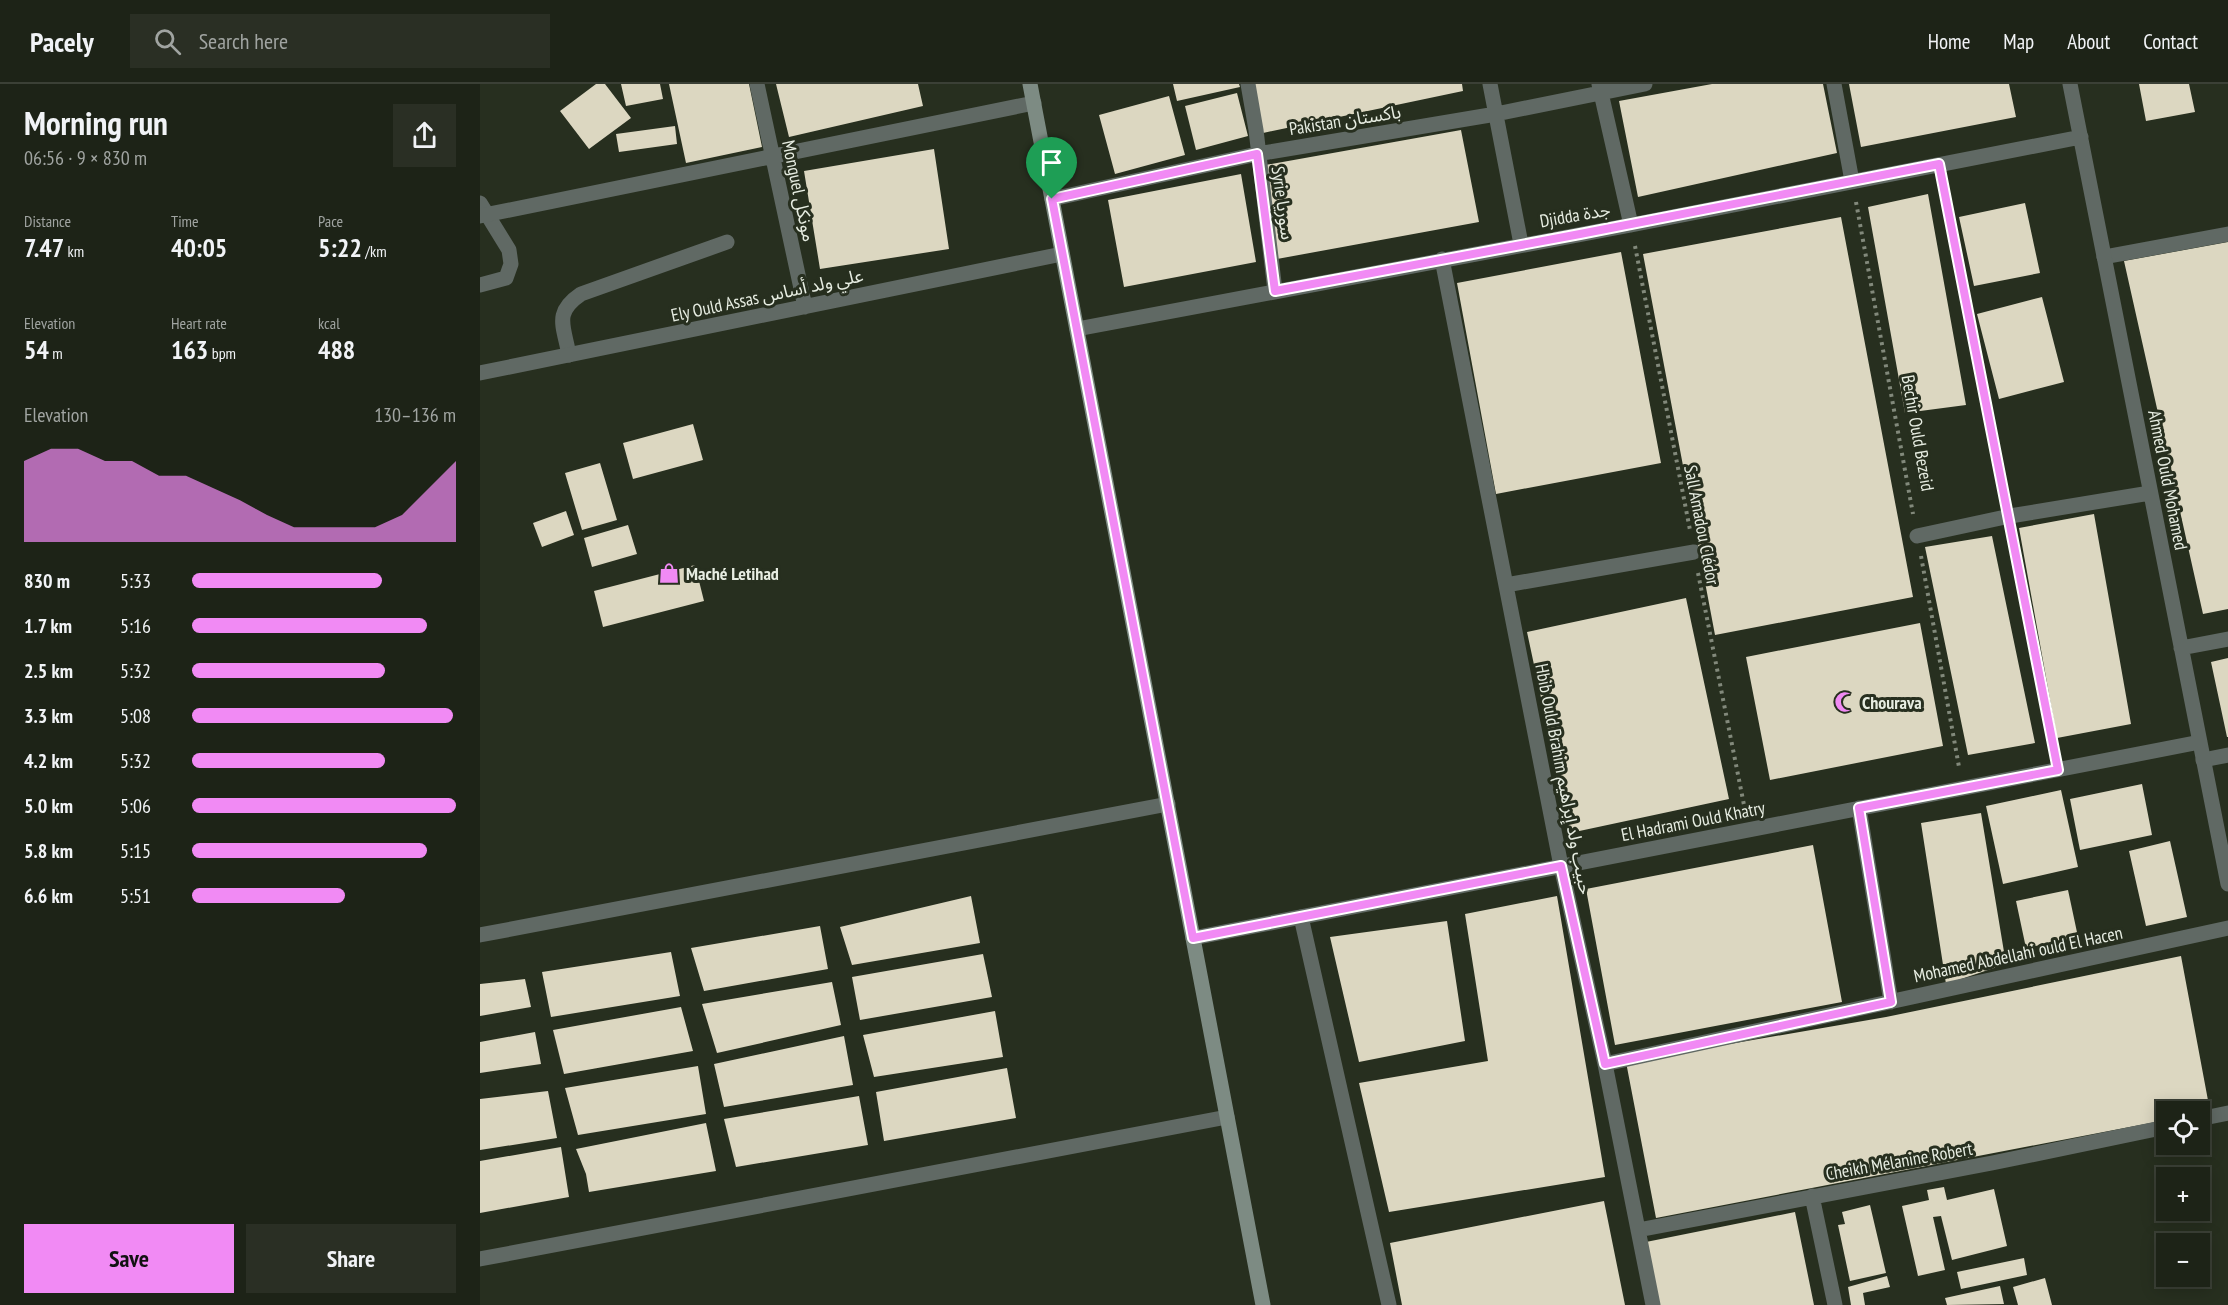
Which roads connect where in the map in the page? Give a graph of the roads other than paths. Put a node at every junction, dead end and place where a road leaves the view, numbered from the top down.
1 (757, 84) edge
2 (1030, 84) edge
3 (1248, 84) edge
4 (1490, 84) edge
5 (1645, 84) edge
6 (1834, 84) edge
7 (2070, 84) edge
8 (1600, 88) edge
9 (1034, 103) junction
10 (1496, 114) junction
11 (2080, 137) junction
12 (1257, 154) junction
13 (772, 157) junction
14 (1852, 181) junction
15 (1052, 199) junction
16 (482, 211) edge
17 (1631, 225) junction
18 (2228, 234) edge
19 (727, 242) dead end
20 (1521, 244) junction
21 (1062, 254) junction
22 (2104, 257) junction
23 (1442, 259) junction
24 (480, 285) edge
25 (1275, 291) junction
26 (805, 307) junction
27 (1077, 329) junction
28 (569, 355) junction
29 (480, 373) edge
30 (2151, 493) junction
31 (1917, 536) road end
32 (1694, 552) road end
33 (1506, 585) junction
34 (2228, 639) edge
35 (2181, 648) junction
36 (2200, 742) junction
37 (2228, 755) edge
38 (2203, 760) junction
39 (1167, 804) junction
40 (1859, 808) junction
41 (1561, 866) junction
42 (2228, 884) edge
43 (1301, 917) junction
44 (2228, 928) edge
45 (480, 935) edge
46 (1193, 938) junction
47 (1891, 1002) junction
48 (1605, 1064) junction
49 (2228, 1113) edge
50 (1227, 1117) junction
51 (2210, 1117) edge
52 (2156, 1128) edge
53 (1812, 1196) junction
54 (1638, 1230) junction
55 (480, 1259) edge
56 (1263, 1305) edge
57 (1389, 1305) edge
58 (1653, 1305) edge
59 (1835, 1305) edge

1 - 13 street, Monguel مونكل
2 - 9 street
3 - 12 street, Syrie سوريا
4 - 10 street
5 - 8 street, Pakistan باكستان
6 - 14 street
7 - 11 street, Ahmed Ould Mohamed
8 - 10 street, Pakistan باكستان
8 - 17 street
9 - 13 street
9 - 15 street
10 - 12 street, Pakistan باكستان
10 - 20 street
11 - 14 street, Djidda جدة
11 - 22 street, Ahmed Ould Mohamed
12 - 15 street, Pakistan باكستان
12 - 25 street, Syrie سوريا
13 - 16 street
13 - 26 street, Monguel مونكل
14 - 17 street, Djidda جدة
15 - 21 street
16 - 24 street
17 - 20 street, Djidda جدة
18 - 22 street
19 - 28 street
20 - 23 street, Djidda جدة
21 - 26 street, Ely Ould Assas علي ولد أساس
21 - 27 street
22 - 30 street, Ahmed Ould Mohamed
23 - 25 street, Djidda جدة
23 - 33 street, Hbib Ould Brahim حبيب ولد إبراهيم
25 - 27 street, Djidda جدة
26 - 28 street, Ely Ould Assas علي ولد أساس
27 - 39 street
28 - 29 street, Ely Ould Assas علي ولد أساس
30 - 31 street
30 - 35 street, Ahmed Ould Mohamed
32 - 33 street
33 - 41 street, Hbib Ould Brahim حبيب ولد إبراهيم
34 - 35 street
35 - 36 street, Ahmed Ould Mohamed
36 - 38 street, Ahmed Ould Mohamed
36 - 40 street, El Hadrami Ould Khatry
37 - 38 street
38 - 42 street, Ahmed Ould Mohamed
39 - 45 street
39 - 46 street
40 - 41 street, El Hadrami Ould Khatry
40 - 47 street
41 - 43 street, El Hadrami Ould Khatry
41 - 48 street, Hbib Ould Brahim حبيب ولد إبراهيم
43 - 46 street, El Hadrami Ould Khatry
43 - 57 street
44 - 47 street, Mohamed Abdellahi ould El Hacen
46 - 50 street
47 - 48 street, Mohamed Abdellahi ould El Hacen
48 - 54 street, Hbib Ould Brahim حبيب ولد إبراهيم
49 - 51 street
50 - 55 street
50 - 56 street
52 - 53 street, Cheikh Mélanine Robert
53 - 54 street, Cheikh Mélanine Robert
53 - 59 street
54 - 58 street, Hbib Ould Brahim حبيب ولد إبراهيم

